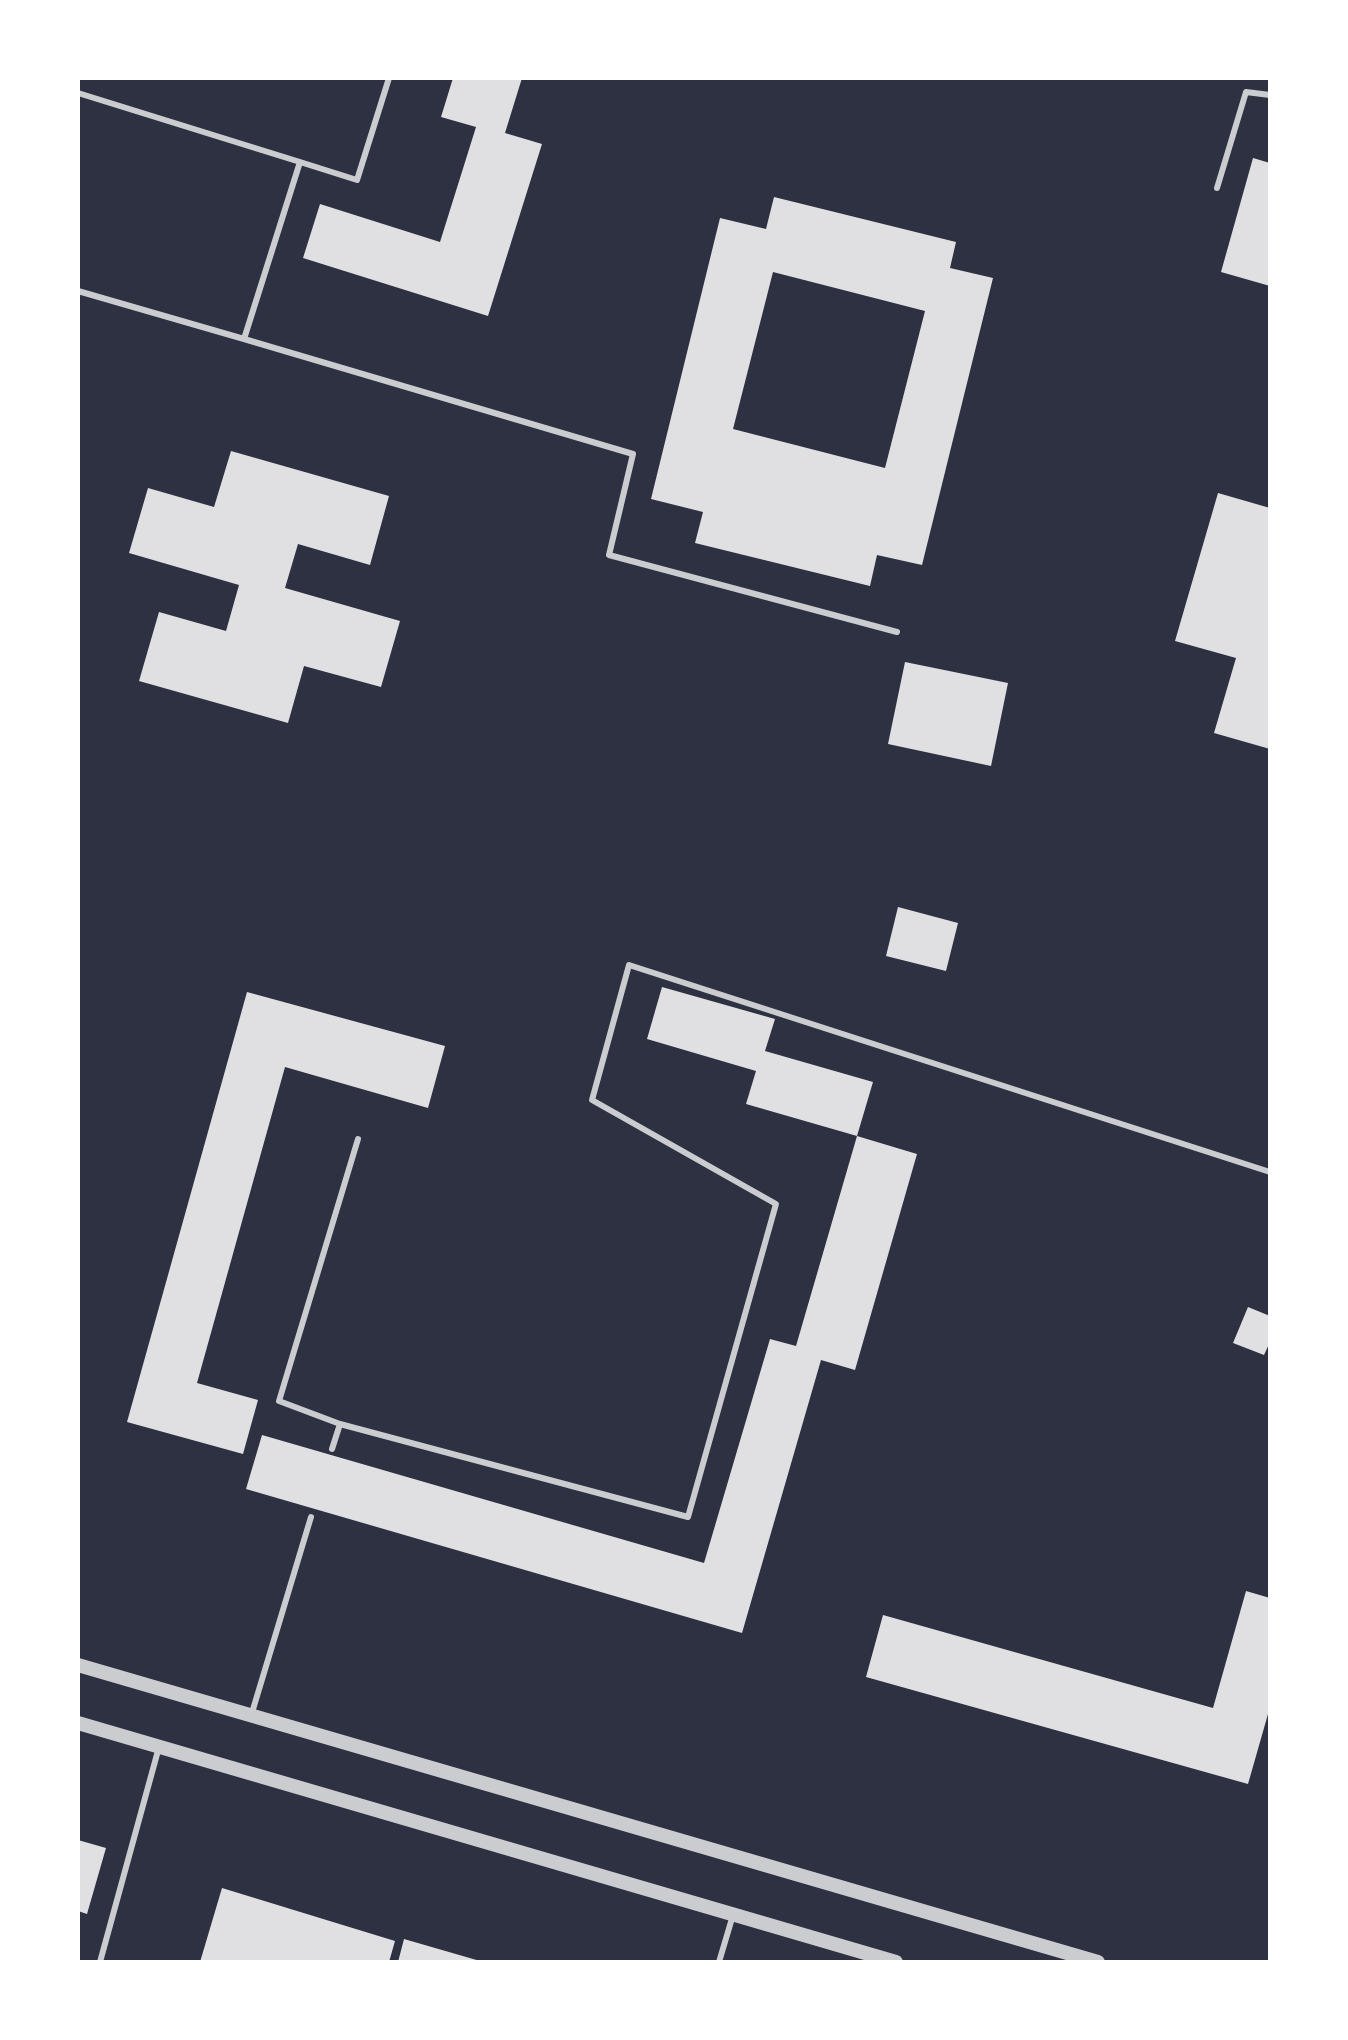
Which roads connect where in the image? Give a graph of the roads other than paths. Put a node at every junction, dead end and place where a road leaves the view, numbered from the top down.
1 (389, 78) edge
2 (78, 93) edge
3 (1270, 95) edge
4 (300, 162) junction
5 (1217, 188) dead end
6 (78, 291) edge
7 (244, 339) junction
8 (897, 632) dead end
9 (358, 1139) dead end
10 (1270, 1172) edge
11 (340, 1424) junction
12 (332, 1449) dead end
13 (311, 1517) dead end
14 (78, 1665) edge
15 (251, 1716) junction
16 (78, 1723) edge
17 (159, 1747) junction
18 (733, 1915) junction
19 (100, 1962) edge
20 (719, 1962) edge
21 (896, 1962) edge
22 (1098, 1962) edge

1 - 4 lane
2 - 4 lane
3 - 5 lane
4 - 7 lane
6 - 7 lane
7 - 8 lane
9 - 11 lane
10 - 11 lane
11 - 12 lane
13 - 15 lane
14 - 15 street
15 - 22 street
16 - 17 street
17 - 18 street
17 - 19 lane
18 - 20 lane
18 - 21 street

